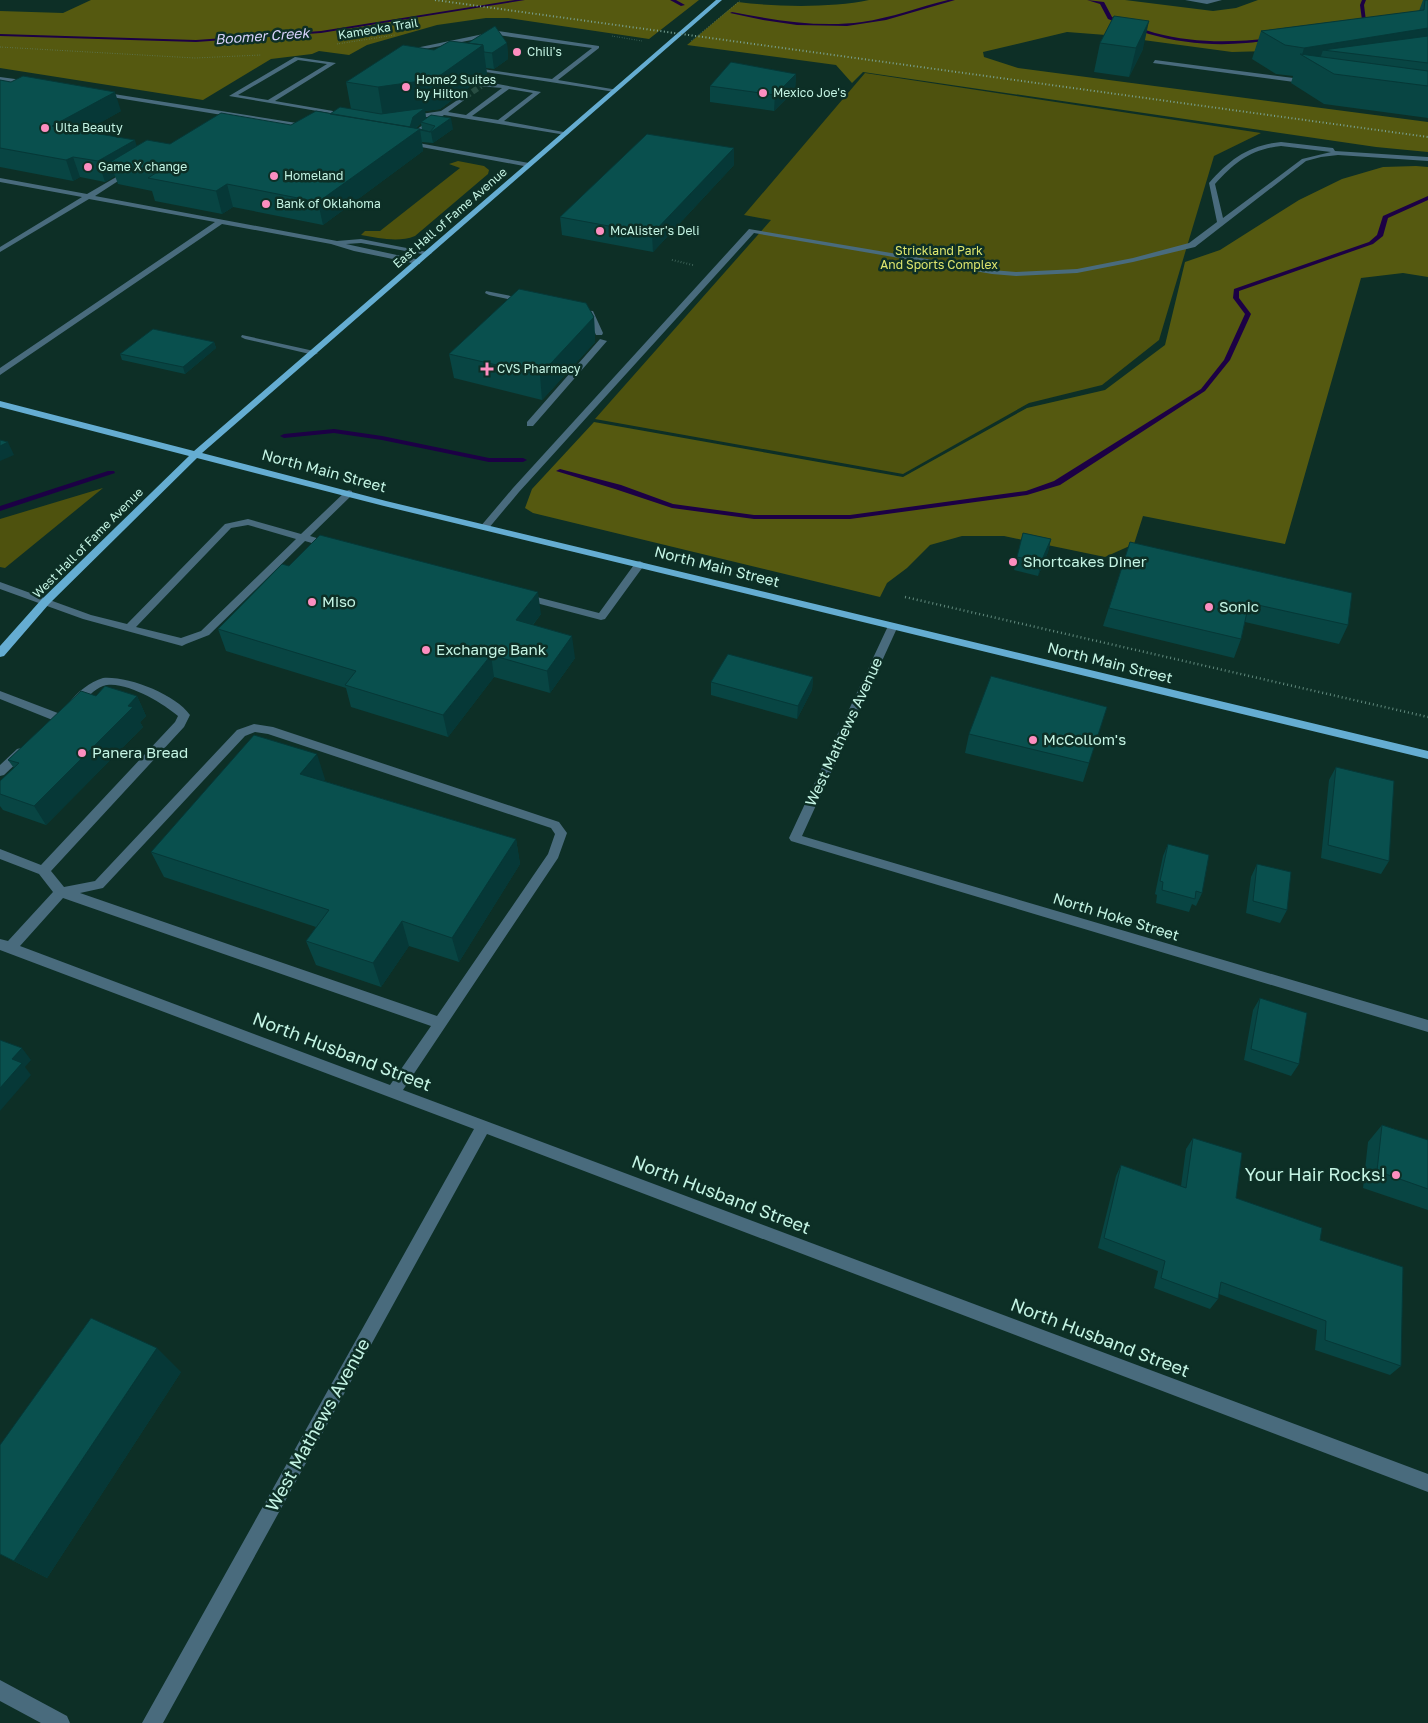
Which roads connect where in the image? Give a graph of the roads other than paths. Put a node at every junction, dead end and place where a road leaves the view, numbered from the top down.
1 (719, 0) edge
2 (1188, 0) edge
3 (1219, 0) edge
4 (450, 42) junction
5 (467, 48) edge
6 (398, 55) edge
7 (1155, 62) dead end
8 (460, 68) edge
9 (1314, 75) edge
10 (0, 79) edge
11 (1285, 79) junction
12 (553, 81) junction
13 (1314, 83) edge
14 (36, 84) edge
15 (482, 86) tunnel mouth
16 (508, 87) junction
17 (615, 90) junction
18 (98, 93) edge
19 (465, 97) tunnel mouth
20 (269, 102) junction
21 (227, 113) junction
22 (333, 113) junction
23 (442, 113) junction
24 (342, 114) edge
25 (467, 117) junction
26 (326, 118) edge
27 (403, 118) edge
28 (499, 122) junction
29 (210, 123) edge
30 (319, 126) edge
31 (566, 133) junction
32 (440, 140) edge
33 (403, 142) edge
34 (468, 145) dead end
35 (1356, 153) junction
36 (474, 155) junction
37 (1428, 159) edge
38 (529, 165) junction
39 (136, 167) edge
40 (0, 180) edge
41 (87, 196) junction
42 (222, 221) junction
43 (1221, 222) junction
44 (333, 242) junction
45 (0, 250) edge
46 (428, 253) junction
47 (417, 262) junction
48 (490, 294) dead end
49 (535, 302) edge
50 (571, 310) edge
51 (245, 337) dead end
52 (314, 353) junction
53 (0, 372) edge
54 (0, 404) edge
55 (530, 424) dead end
56 (196, 454) junction
57 (349, 493) junction
58 (485, 526) junction
59 (302, 538) junction
60 (341, 548) edge
61 (640, 564) junction
62 (0, 585) edge
63 (514, 594) edge
64 (45, 602) junction
65 (893, 626) junction
66 (129, 628) junction
67 (0, 653) edge
68 (0, 695) edge
69 (29, 745) edge
70 (1428, 755) edge
71 (0, 772) edge
72 (796, 838) joint
73 (0, 854) edge
74 (43, 872) junction
75 (61, 892) junction
76 (5, 946) edge
77 (440, 1023) junction
78 (1428, 1026) edge
79 (393, 1093) junction
80 (484, 1127) junction
81 (1428, 1483) edge
82 (0, 1690) edge
83 (60, 1723) edge
84 (152, 1723) edge

1 - 17 main road, East Hall of Fame Avenue
2 - 3 street
4 - 5 street
4 - 6 street
4 - 12 street
7 - 11 street
8 - 12 street
9 - 11 street
10 - 14 street
11 - 13 street
12 - 17 street
15 - 16 street
16 - 25 street
16 - 28 street
17 - 31 main road, East Hall of Fame Avenue
18 - 21 street
19 - 23 street
20 - 20 street
20 - 22 street
21 - 29 street
21 - 30 street
22 - 24 street
22 - 26 street
23 - 25 street
23 - 27 street
23 - 32 street
25 - 28 street
28 - 31 street
31 - 38 main road, East Hall of Fame Avenue
33 - 36 street
34 - 36 street
35 - 37 street
35 - 43 street
35 - 43 street
36 - 38 street
38 - 46 main road, East Hall of Fame Avenue
39 - 41 street
40 - 41 street
41 - 42 street
41 - 45 street
42 - 44 street
42 - 53 street
43 - 58 street
44 - 46 street
44 - 47 street
46 - 47 main road, East Hall of Fame Avenue
47 - 52 main road, East Hall of Fame Avenue
48 - 49 street
50 - 55 street
51 - 52 street
52 - 56 main road, East Hall of Fame Avenue
54 - 56 main road, North Main Street
56 - 57 main road, North Main Street
56 - 64 main road, West Hall of Fame Avenue
57 - 58 main road, North Main Street
57 - 59 street
58 - 61 main road, North Main Street
59 - 60 street
59 - 66 street
59 - 66 street
61 - 63 street
61 - 65 main road, North Main Street
62 - 64 street
64 - 66 street
64 - 67 main road, West Hall of Fame Avenue
65 - 70 main road, North Main Street
65 - 72 street, West Mathews Avenue
68 - 74 street
69 - 71 street
72 - 78 street, North Hoke Street
73 - 74 street
74 - 75 street
75 - 76 street
75 - 77 street
75 - 77 street
76 - 79 street, North Husband Street
77 - 79 street
79 - 80 street, North Husband Street
80 - 81 street, North Husband Street
80 - 84 street, West Mathews Avenue
82 - 83 street

